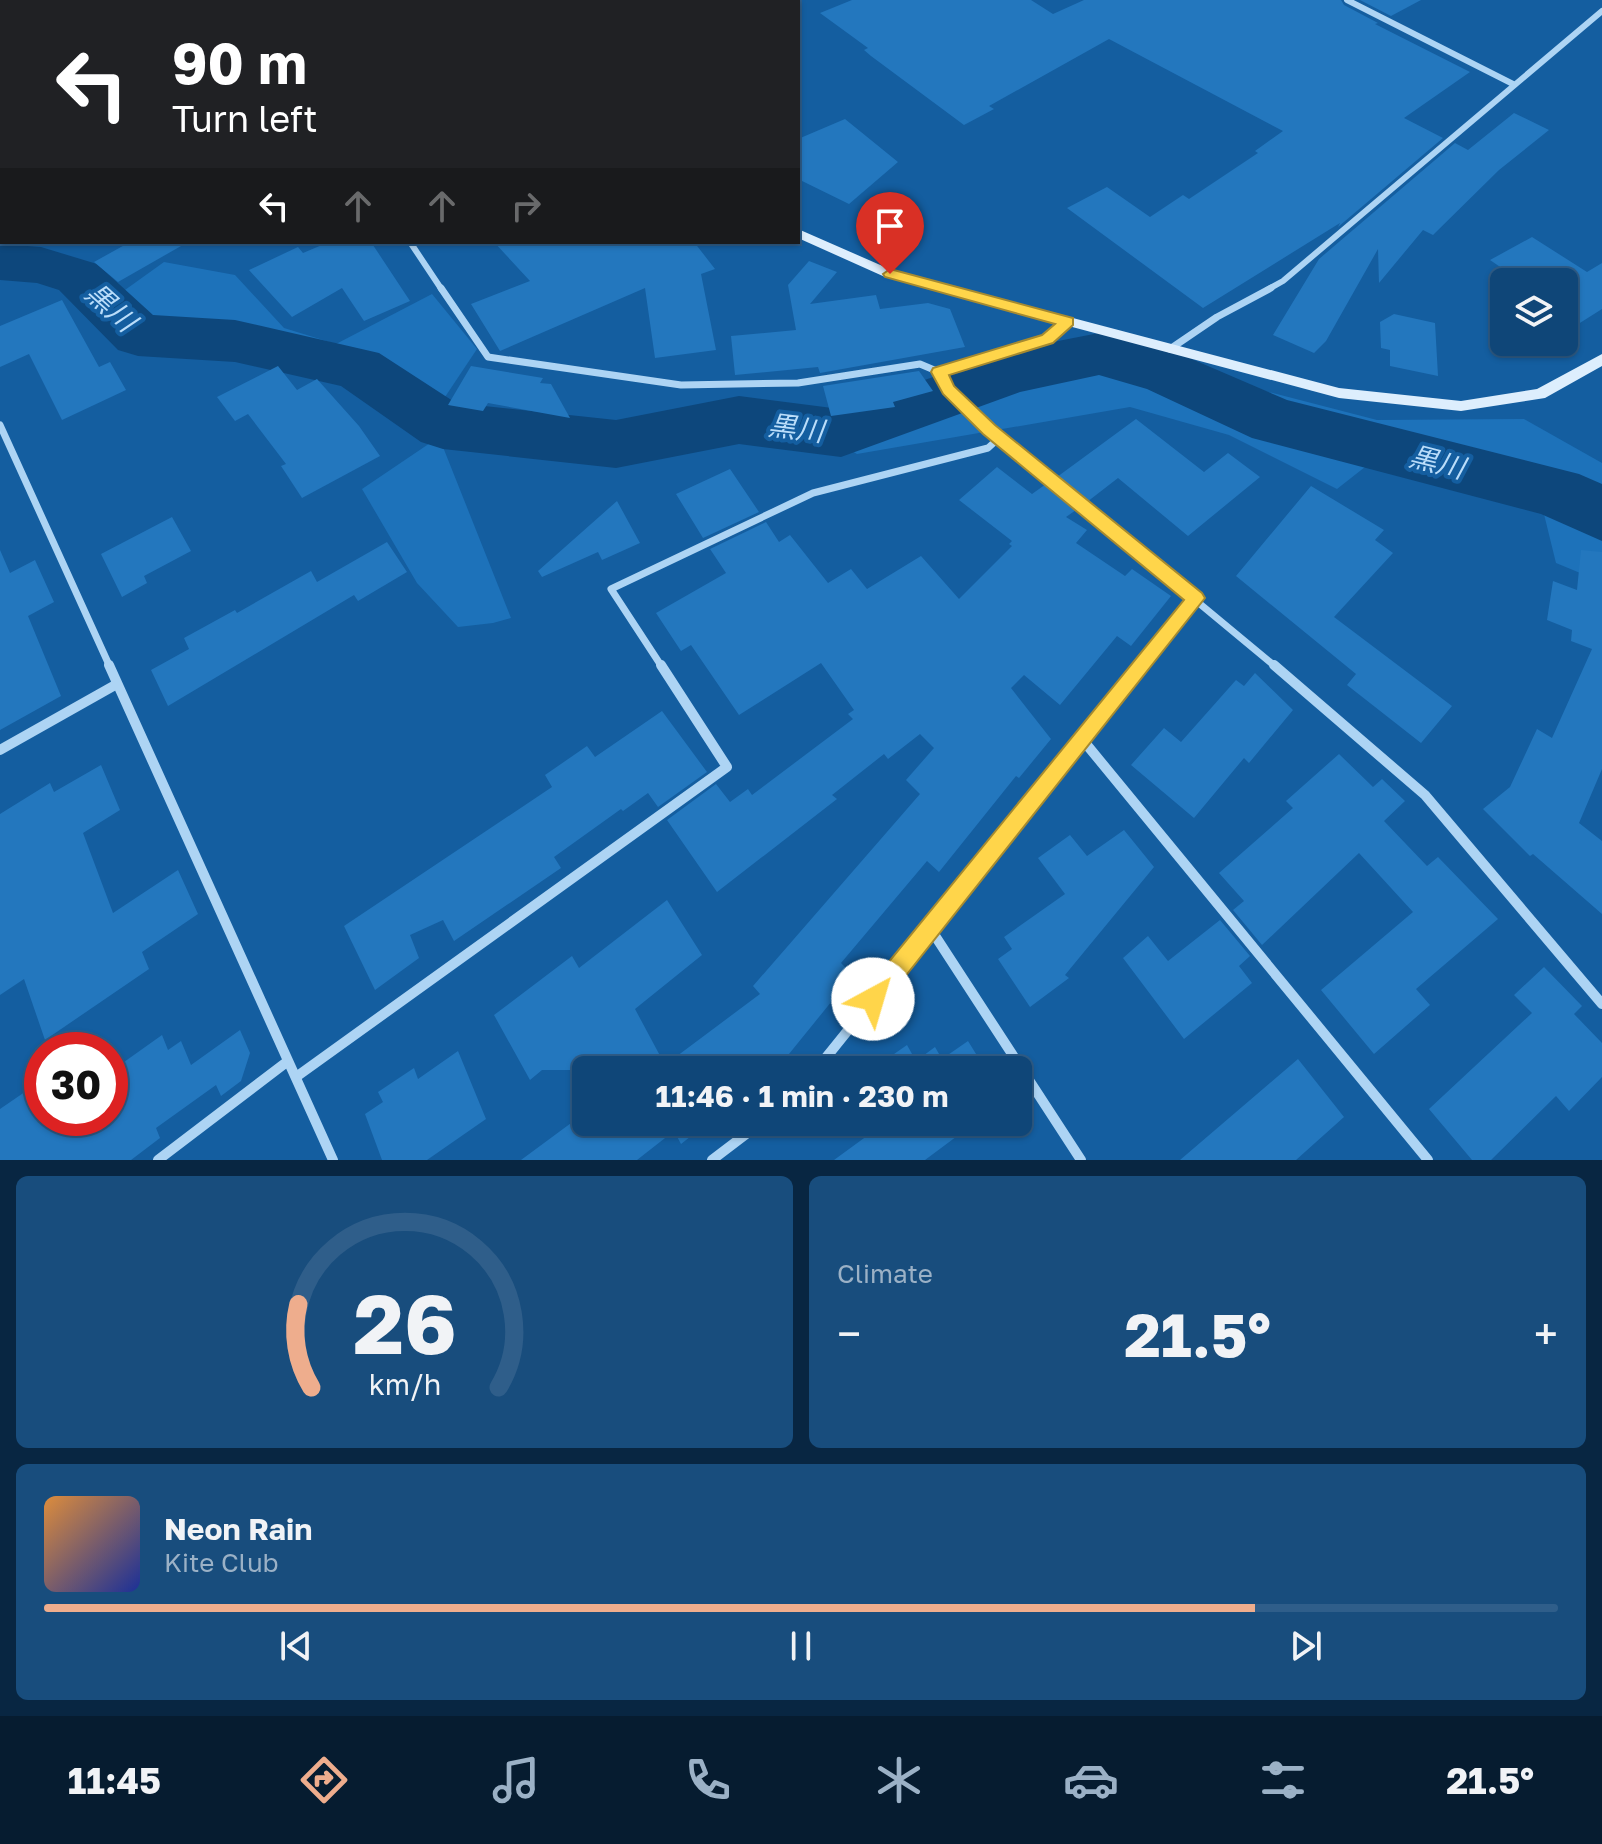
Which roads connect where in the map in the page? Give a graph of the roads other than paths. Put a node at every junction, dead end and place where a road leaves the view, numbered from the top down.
1 (1347, 0) edge
2 (1602, 11) edge
3 (1513, 84) junction
4 (800, 234) edge
5 (411, 244) edge
6 (1068, 321) junction
7 (1170, 349) junction
8 (1602, 359) edge
9 (939, 372) junction
10 (0, 425) edge
11 (999, 438) junction
12 (1196, 598) junction
13 (117, 684) junction
14 (1082, 739) junction
15 (0, 750) edge
16 (930, 928) junction
17 (1602, 1004) edge
18 (827, 1056) edge
19 (288, 1061) junction
20 (296, 1077) junction
21 (747, 1136) edge
22 (726, 1156) edge
23 (158, 1160) edge
24 (333, 1160) edge
25 (712, 1160) edge
26 (1081, 1160) edge
27 (1428, 1160) edge

1 - 3 street
2 - 3 street
3 - 7 street
4 - 6 street
5 - 9 street
6 - 7 street
6 - 9 street
7 - 8 street
9 - 11 street
10 - 13 street
11 - 12 street
11 - 20 street
12 - 14 street
12 - 17 street
13 - 15 street
13 - 19 street
14 - 16 street
14 - 27 street
16 - 18 street
16 - 26 street
19 - 20 street
19 - 23 street
20 - 24 street
21 - 22 street
22 - 25 street

